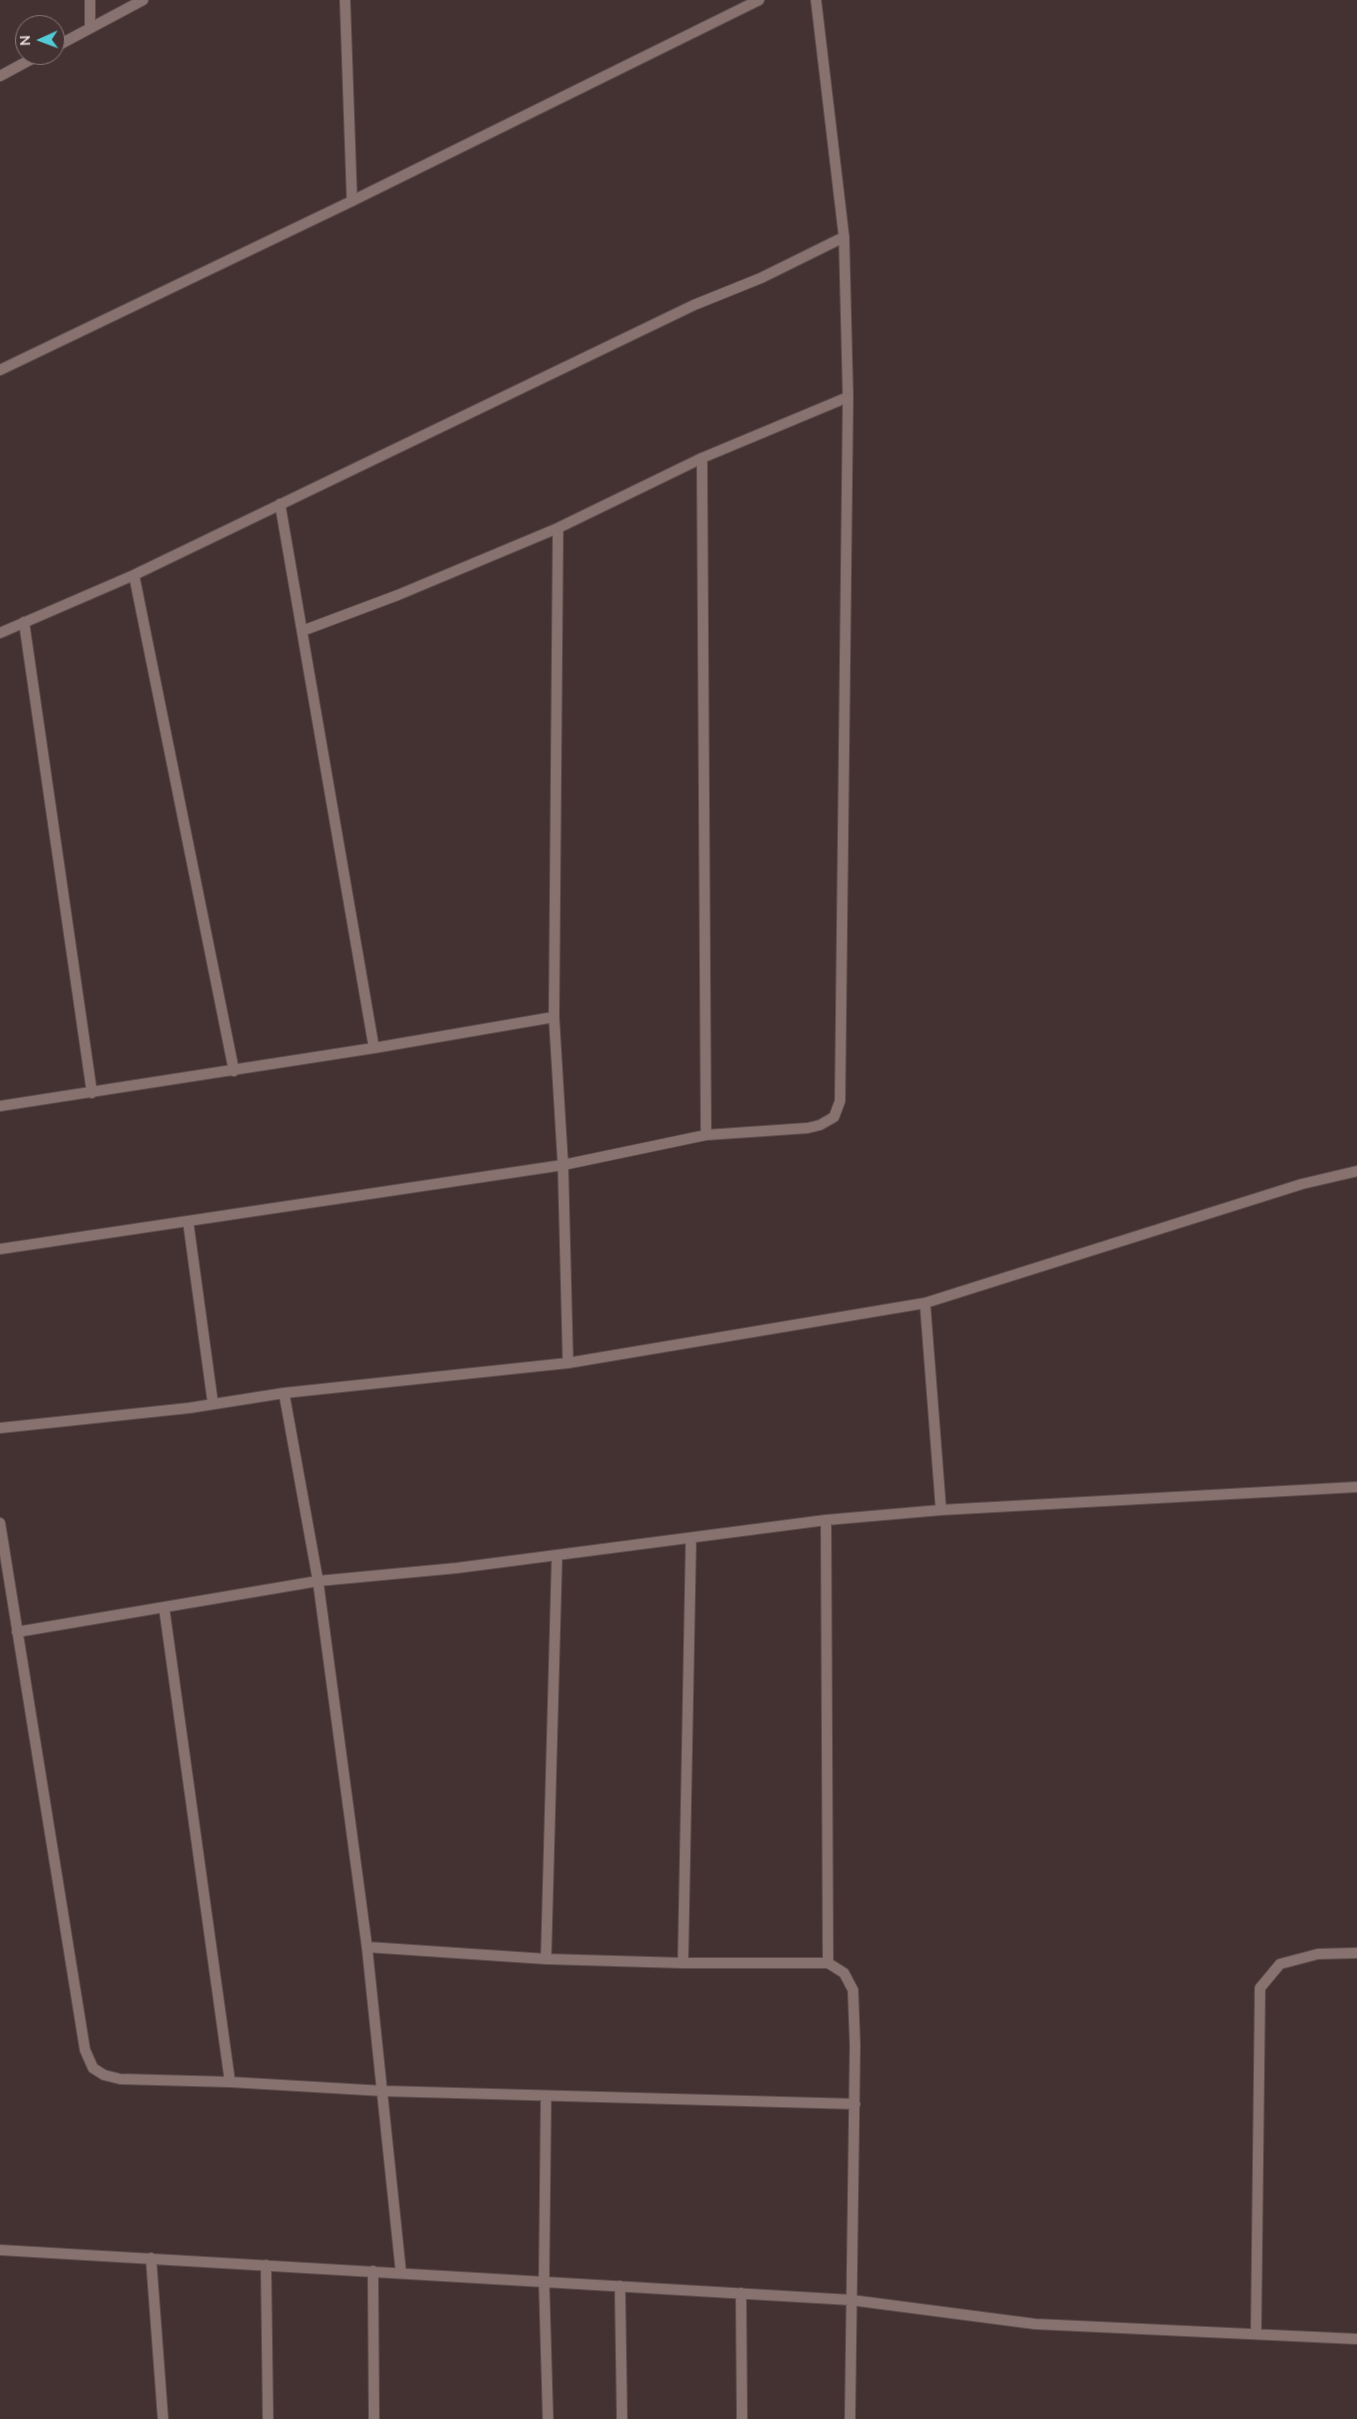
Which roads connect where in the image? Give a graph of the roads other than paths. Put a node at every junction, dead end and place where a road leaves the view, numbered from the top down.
1 (90, 0) edge
2 (143, 0) edge
3 (345, 0) edge
4 (758, 0) edge
5 (816, 0) edge
6 (90, 28) junction
7 (65, 42) edge
8 (20, 65) edge
9 (0, 76) edge
10 (352, 201) junction
11 (844, 237) junction
12 (0, 370) edge
13 (848, 396) junction
14 (702, 458) junction
15 (280, 504) junction
16 (558, 528) junction
17 (134, 575) junction
18 (24, 622) junction
19 (302, 631) junction
20 (0, 633) edge
21 (554, 1017) junction
22 (374, 1048) junction
23 (234, 1071) junction
24 (92, 1093) junction
25 (0, 1106) edge
26 (706, 1135) junction
27 (563, 1165) junction
28 (1357, 1171) edge
29 (188, 1221) junction
30 (0, 1249) edge
31 (925, 1303) junction
32 (568, 1362) junction
33 (284, 1393) junction
34 (212, 1404) junction
35 (0, 1428) edge
36 (1357, 1486) edge
37 (941, 1510) junction
38 (826, 1520) junction
39 (0, 1523) edge
40 (691, 1538) junction
41 (557, 1555) junction
42 (318, 1581) junction
43 (164, 1607) junction
44 (17, 1632) junction
45 (368, 1947) junction
46 (1357, 1953) edge
47 (546, 1959) junction
48 (683, 1963) junction
49 (828, 1963) junction
50 (230, 2082) junction
51 (383, 2091) junction
52 (546, 2096) junction
53 (855, 2104) junction
54 (0, 2250) edge
55 (151, 2258) junction
56 (266, 2265) junction
57 (373, 2271) junction
58 (402, 2273) junction
59 (544, 2282) junction
60 (620, 2286) junction
61 (741, 2293) junction
62 (851, 2300) junction
63 (1256, 2334) junction
64 (1357, 2339) edge
65 (164, 2419) edge
66 (268, 2419) edge
67 (374, 2419) edge
68 (548, 2419) edge
69 (622, 2419) edge
70 (742, 2419) edge
71 (850, 2419) edge

1 - 6 street
2 - 6 street
3 - 10 street
4 - 10 street
5 - 11 street
6 - 7 street
8 - 9 street
10 - 12 street
11 - 13 street
11 - 15 street
13 - 14 street
13 - 26 street
14 - 16 street
14 - 26 street
15 - 17 street
15 - 19 street
16 - 19 street
16 - 21 street
17 - 18 street
17 - 23 street
18 - 20 street
18 - 24 street
19 - 22 street
21 - 22 street
21 - 27 street
22 - 23 street
23 - 24 street
24 - 25 street
26 - 27 street
27 - 29 street
27 - 32 street
28 - 31 street
29 - 30 street
29 - 34 street
31 - 32 street
31 - 37 street
32 - 33 street
33 - 34 street
33 - 42 street
34 - 35 street
36 - 37 street
37 - 38 street
38 - 40 street
38 - 49 street
39 - 44 street
40 - 41 street
40 - 48 street
41 - 42 street
41 - 47 street
42 - 43 street
42 - 45 street
43 - 44 street
43 - 50 street
44 - 50 street
45 - 47 street
45 - 51 street
46 - 63 street
47 - 48 street
48 - 49 street
49 - 53 street
50 - 51 street
51 - 52 street
51 - 58 street
52 - 53 street
52 - 59 street
53 - 62 street
54 - 55 street
55 - 56 street
55 - 65 street
56 - 57 street
56 - 66 street
57 - 58 street
57 - 67 street
58 - 59 street
59 - 60 street
59 - 68 street
60 - 61 street
60 - 69 street
61 - 62 street
61 - 70 street
62 - 63 street
62 - 71 street
63 - 64 street

